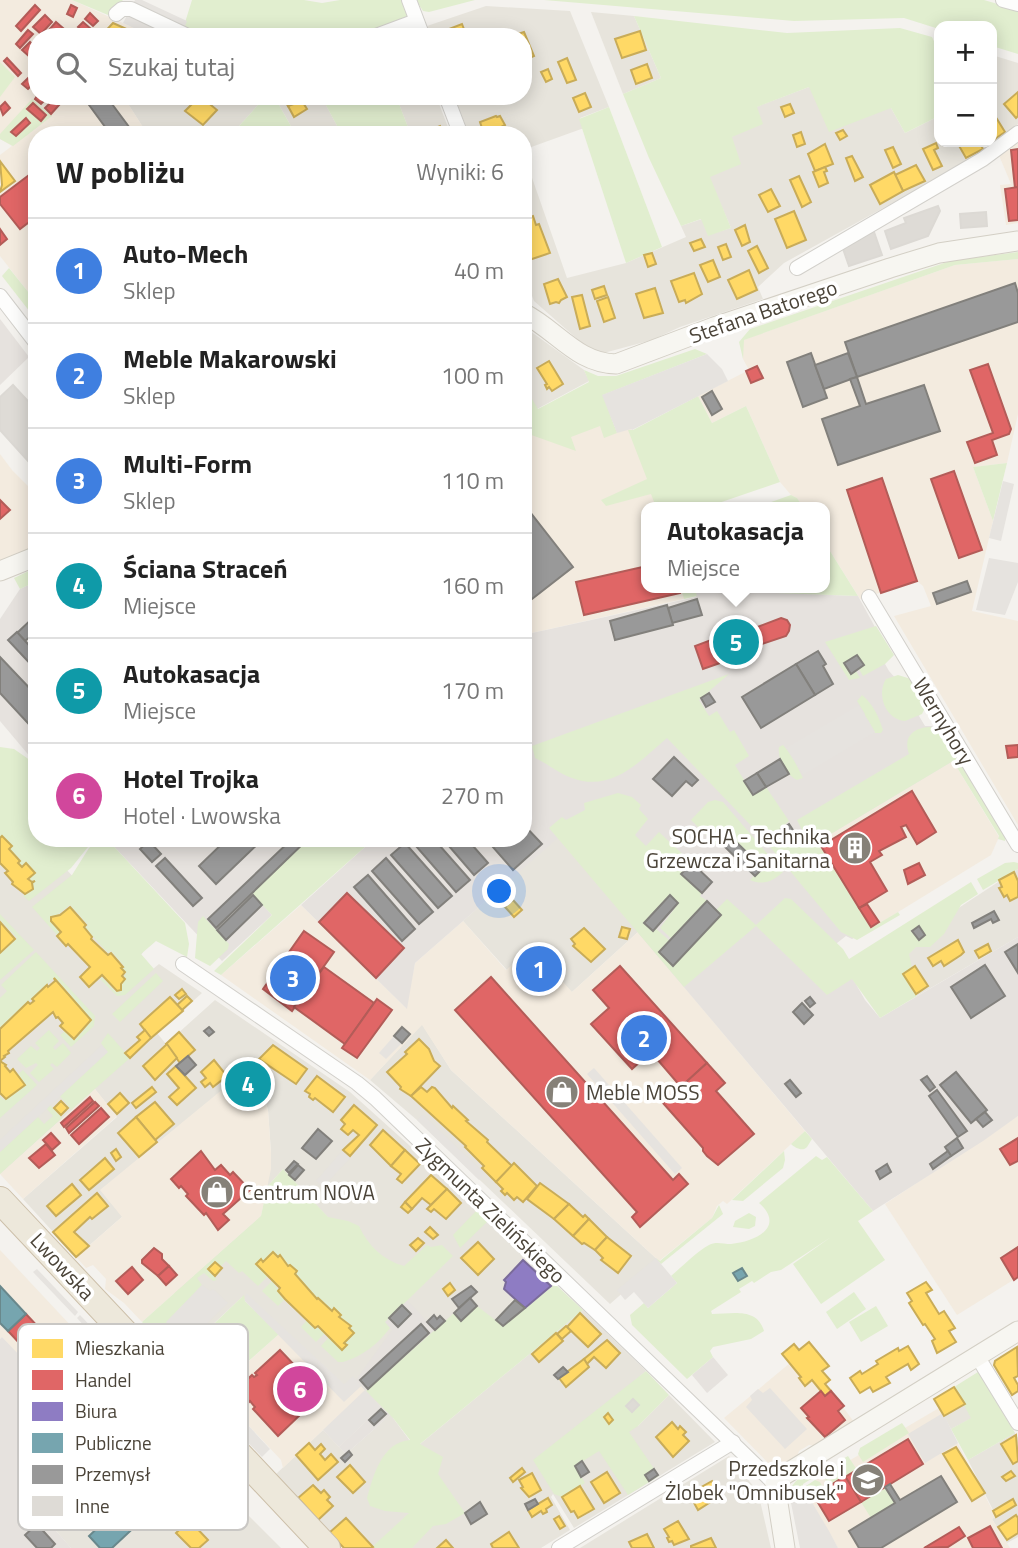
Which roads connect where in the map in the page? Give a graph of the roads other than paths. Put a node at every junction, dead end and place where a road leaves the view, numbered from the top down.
1 (409, 0) edge
2 (1003, 0) edge
3 (1018, 4) edge
4 (116, 14) dead end
5 (416, 21) junction
6 (171, 28) edge
7 (397, 28) edge
8 (419, 28) edge
9 (449, 105) edge
10 (458, 126) edge
11 (1018, 133) edge
12 (1018, 241) edge
13 (797, 268) dead end
14 (0, 296) edge
15 (532, 318) edge
16 (28, 332) edge
17 (28, 560) edge
18 (0, 571) edge
19 (869, 597) dead end
20 (1018, 845) edge
21 (183, 964) dead end
22 (0, 1200) edge
23 (0, 1220) edge
24 (98, 1324) edge
25 (117, 1324) edge
26 (1018, 1331) edge
27 (977, 1356) junction
28 (1018, 1423) edge
29 (733, 1442) junction
30 (248, 1464) edge
31 (248, 1484) edge
32 (775, 1485) junction
33 (308, 1548) edge
34 (327, 1548) edge
35 (559, 1548) edge
36 (785, 1548) edge

1 - 5 street
2 - 3 street
4 - 6 street
5 - 7 street
5 - 8 street
9 - 10 street
11 - 13 street, Stefana Batorego
12 - 15 street, Stefana Batorego
14 - 16 street
17 - 18 street
19 - 20 street, Wernyhory
21 - 29 street, Zygmunta Zielińskiego
22 - 25 highway, Lwowska
23 - 24 highway, Lwowska
26 - 27 street
27 - 28 street
27 - 32 street
29 - 32 street, Zygmunta Zielińskiego
29 - 35 street
30 - 34 highway, Lwowska
31 - 33 highway, Lwowska
32 - 36 street

